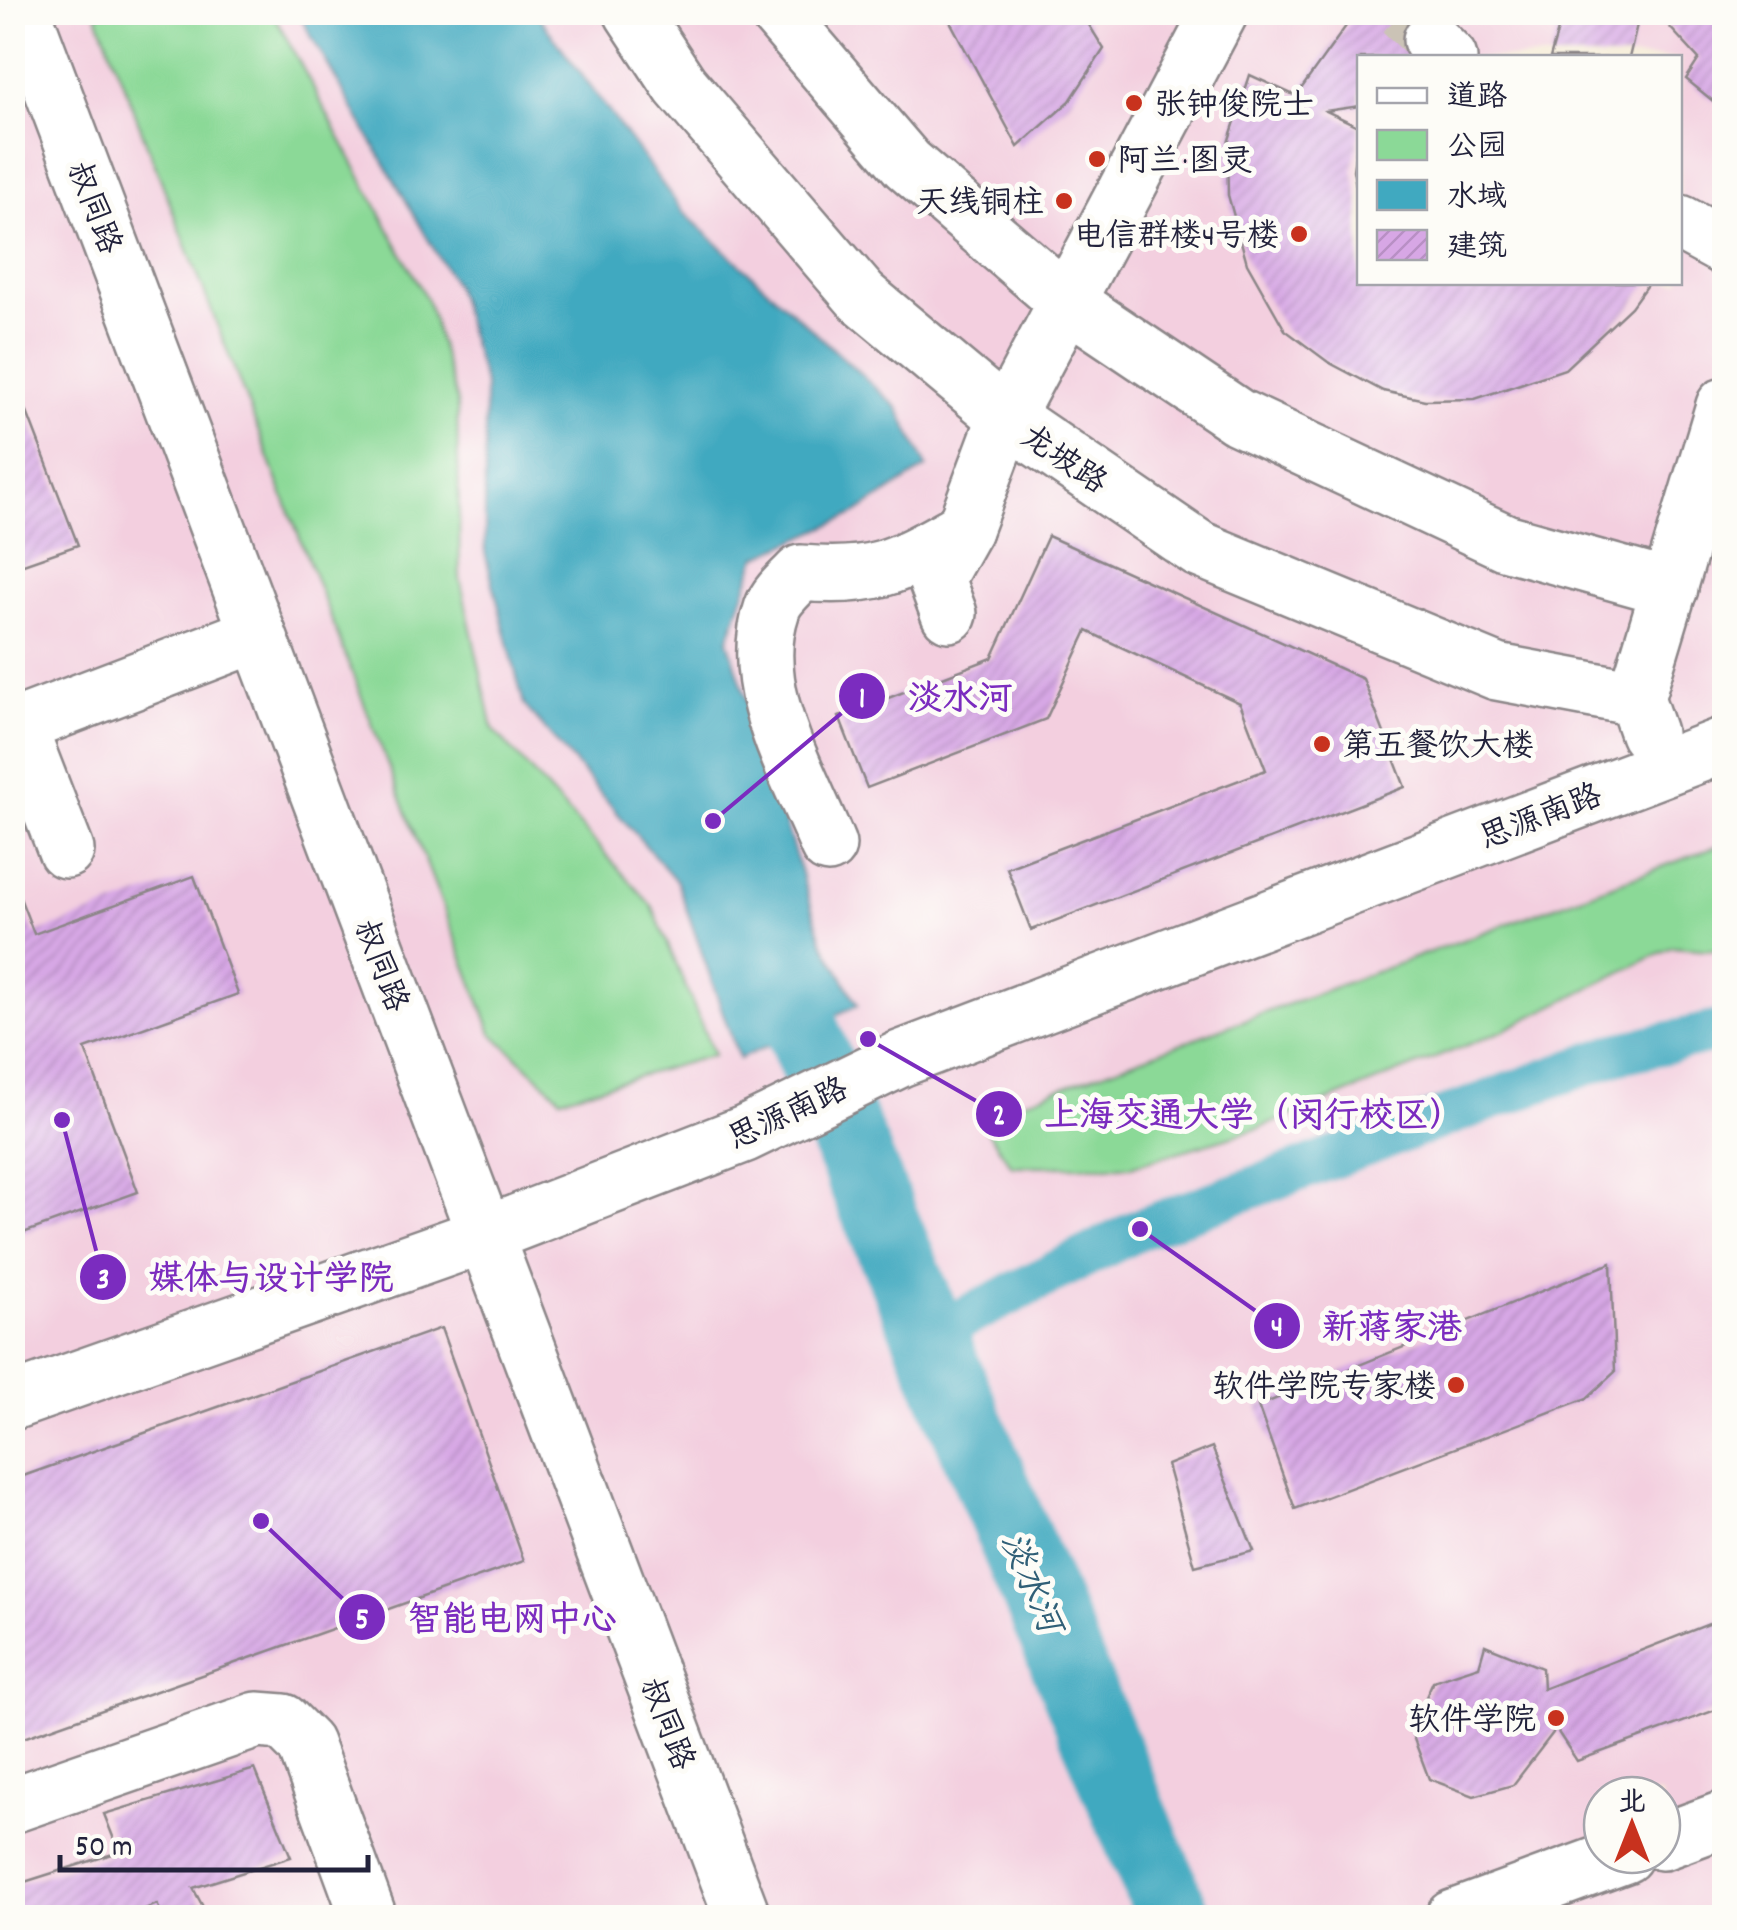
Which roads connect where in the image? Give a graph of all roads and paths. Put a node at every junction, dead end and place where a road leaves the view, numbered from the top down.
1 (22, 12) edge
2 (632, 12) edge
3 (778, 12) edge
4 (1220, 12) edge
5 (1682, 223) edge
6 (1724, 247) edge
7 (1067, 302) junction
8 (1724, 406) edge
9 (1006, 417) junction
10 (964, 530) junction
11 (1670, 588) junction
12 (949, 614) dead end
13 (258, 634) junction
14 (1636, 698) junction
15 (15, 727) edge
16 (1724, 745) edge
17 (1661, 769) junction
18 (828, 845) dead end
19 (66, 850) dead end
20 (486, 1236) junction
21 (12, 1402) edge
22 (12, 1805) edge
23 (1724, 1819) edge
24 (1682, 1835) edge
25 (1582, 1871) edge
26 (368, 1918) edge
27 (743, 1918) edge
28 (1454, 1918) edge

1 - 13 street, 叔同路
2 - 9 street, 龙坡路
3 - 7 street
4 - 7 street
5 - 6 street
7 - 9 street
7 - 11 street
8 - 11 street
9 - 10 street
9 - 14 street, 龙坡路
10 - 12 street
10 - 18 street
11 - 14 street
13 - 15 street
13 - 20 street, 叔同路
14 - 17 street
15 - 19 street
16 - 17 street, 思源南路
17 - 20 street, 思源南路
20 - 21 street, 思源南路
20 - 27 street, 叔同路
22 - 26 street
23 - 24 street
25 - 28 street

